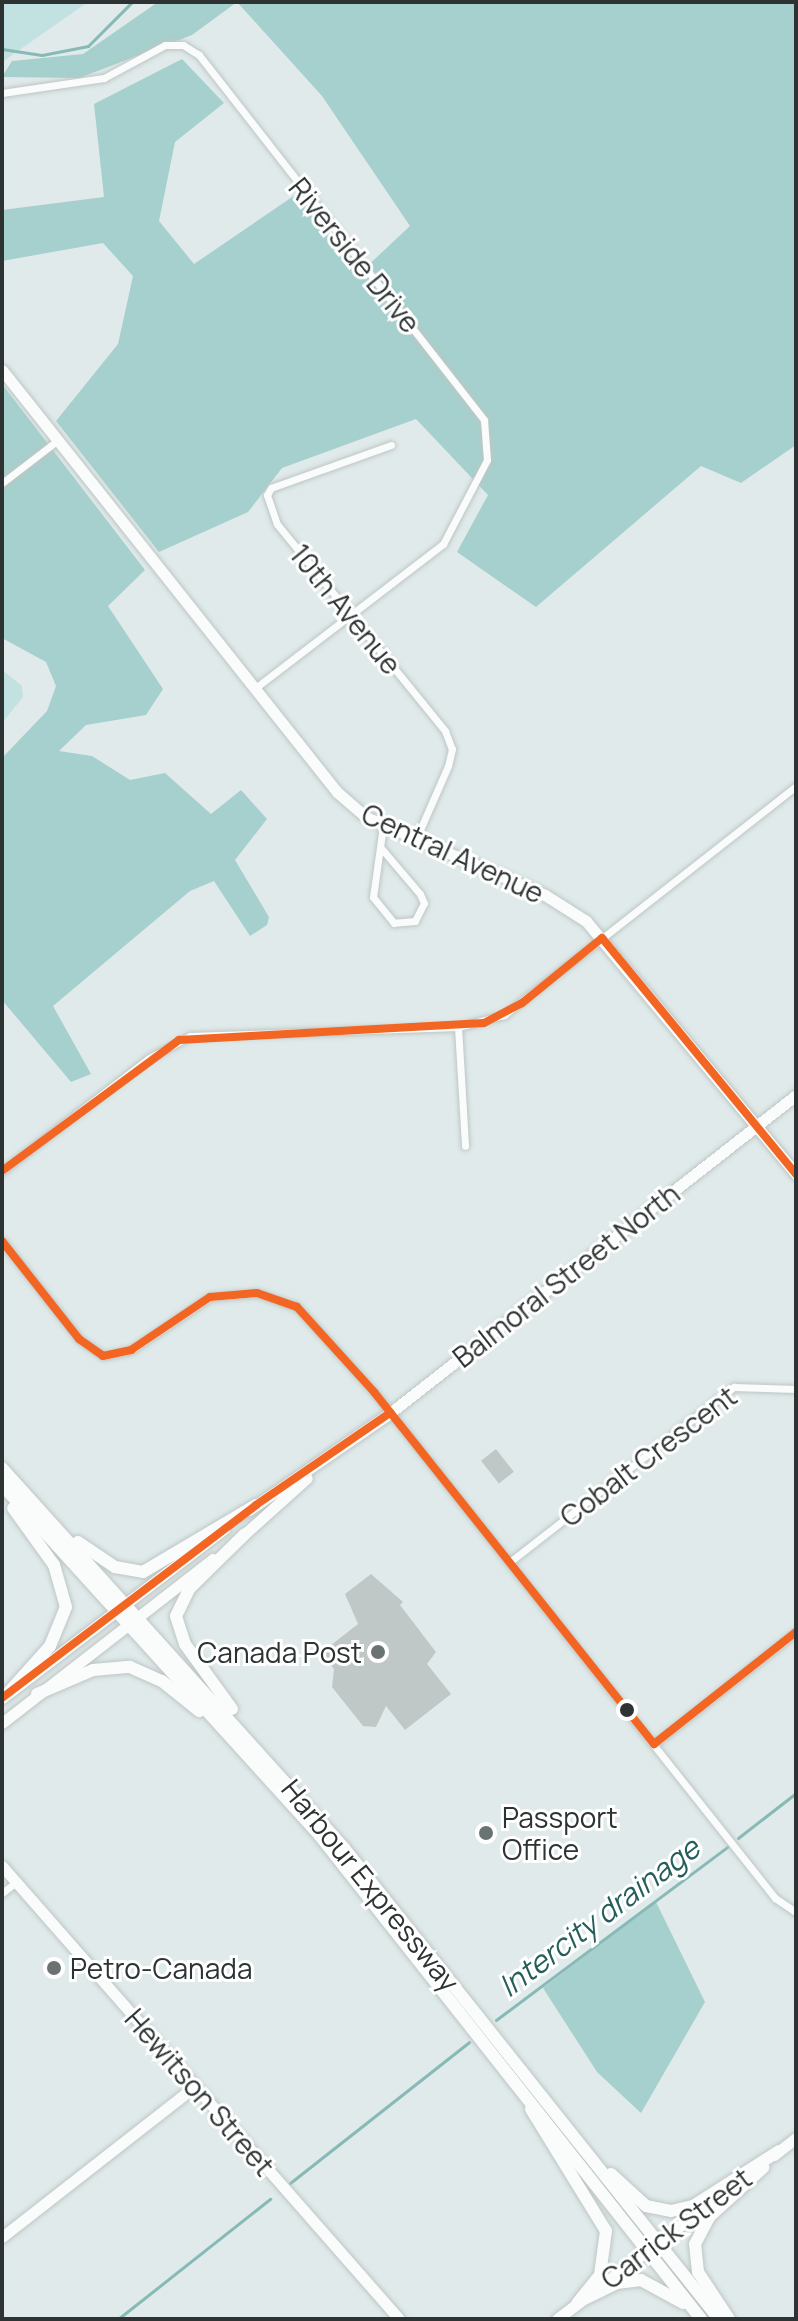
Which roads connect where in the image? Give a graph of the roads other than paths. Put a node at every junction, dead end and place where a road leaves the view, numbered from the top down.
1 (2, 93) edge
2 (2, 370) edge
3 (58, 440) junction
4 (391, 445) dead end
5 (2, 483) edge
6 (349, 616) junction
7 (254, 689) junction
8 (796, 786) edge
9 (383, 826) junction
10 (415, 841) junction
11 (381, 848) junction
12 (602, 938) junction
13 (458, 1027) junction
14 (796, 1095) edge
15 (758, 1125) junction
16 (465, 1146) dead end
17 (6, 1168) edge
18 (796, 1174) edge
19 (2, 1241) edge
20 (796, 1389) edge
21 (390, 1413) junction
22 (335, 1454) junction
23 (2, 1468) edge
24 (2, 1485) edge
25 (2, 1492) edge
26 (256, 1505) junction
27 (55, 1526) junction
28 (245, 1534) junction
29 (511, 1561) junction
30 (122, 1607) junction
31 (133, 1619) junction
32 (796, 1632) edge
33 (37, 1694) junction
34 (5, 1695) edge
35 (2, 1723) edge
36 (654, 1744) junction
37 (255, 1763) junction
38 (282, 1776) junction
39 (2, 1866) edge
40 (16, 1882) junction
41 (2, 1893) edge
42 (796, 1912) edge
43 (500, 2059) junction
44 (195, 2086) junction
45 (564, 2125) junction
46 (796, 2138) edge
47 (779, 2151) junction
48 (2, 2237) edge
49 (651, 2245) junction
50 (577, 2303) junction
51 (699, 2316) edge
52 (399, 2319) edge
53 (557, 2319) edge
54 (719, 2319) edge
55 (729, 2319) edge

1 - 6 street, Riverside Drive
2 - 3 street, Central Avenue
3 - 5 street
3 - 7 street, Central Avenue
4 - 6 street, 10th Avenue
6 - 7 street, Riverside Drive
6 - 10 street, 10th Avenue
7 - 9 street, Central Avenue
8 - 12 street
9 - 10 street, Central Avenue
9 - 11 street
10 - 12 street, Central Avenue
11 - 11 street
12 - 13 street
12 - 15 street, Central Avenue
13 - 16 street
13 - 17 street
14 - 15 street, Balmoral Street North
15 - 18 street, Central Avenue
15 - 21 street, Balmoral Street North
19 - 21 street
20 - 29 street, Cobalt Crescent
21 - 22 street, Balmoral Street North
21 - 29 street
22 - 26 street, Balmoral Street North
22 - 28 street, Balmoral Street North
23 - 27 main road, Harbour Expressway
24 - 30 main road, Harbour Expressway
25 - 34 main road
26 - 27 main road
26 - 30 street, Balmoral Street North
27 - 30 main road, Harbour Expressway
28 - 31 street, Balmoral Street North
28 - 38 main road
29 - 36 street
30 - 31 main road, Harbour Expressway
30 - 34 street, Balmoral Street North
31 - 33 street, Balmoral Street North
31 - 37 main road, Harbour Expressway
31 - 38 main road, Harbour Expressway
32 - 36 street
33 - 35 street, Balmoral Street North
33 - 37 main road
36 - 42 street
37 - 43 main road, Harbour Expressway
38 - 45 main road, Harbour Expressway
39 - 40 street, Hewitson Street
40 - 41 street
40 - 44 street, Hewitson Street
43 - 49 main road, Harbour Expressway
43 - 50 main road
44 - 48 street
44 - 52 street, Hewitson Street
45 - 47 main road
45 - 49 main road, Harbour Expressway
46 - 47 street, Carrick Street
47 - 49 street, Carrick Street
47 - 55 main road
49 - 50 street, Carrick Street
49 - 51 main road, Harbour Expressway
49 - 54 main road, Harbour Expressway
50 - 51 main road
50 - 53 street, Carrick Street

